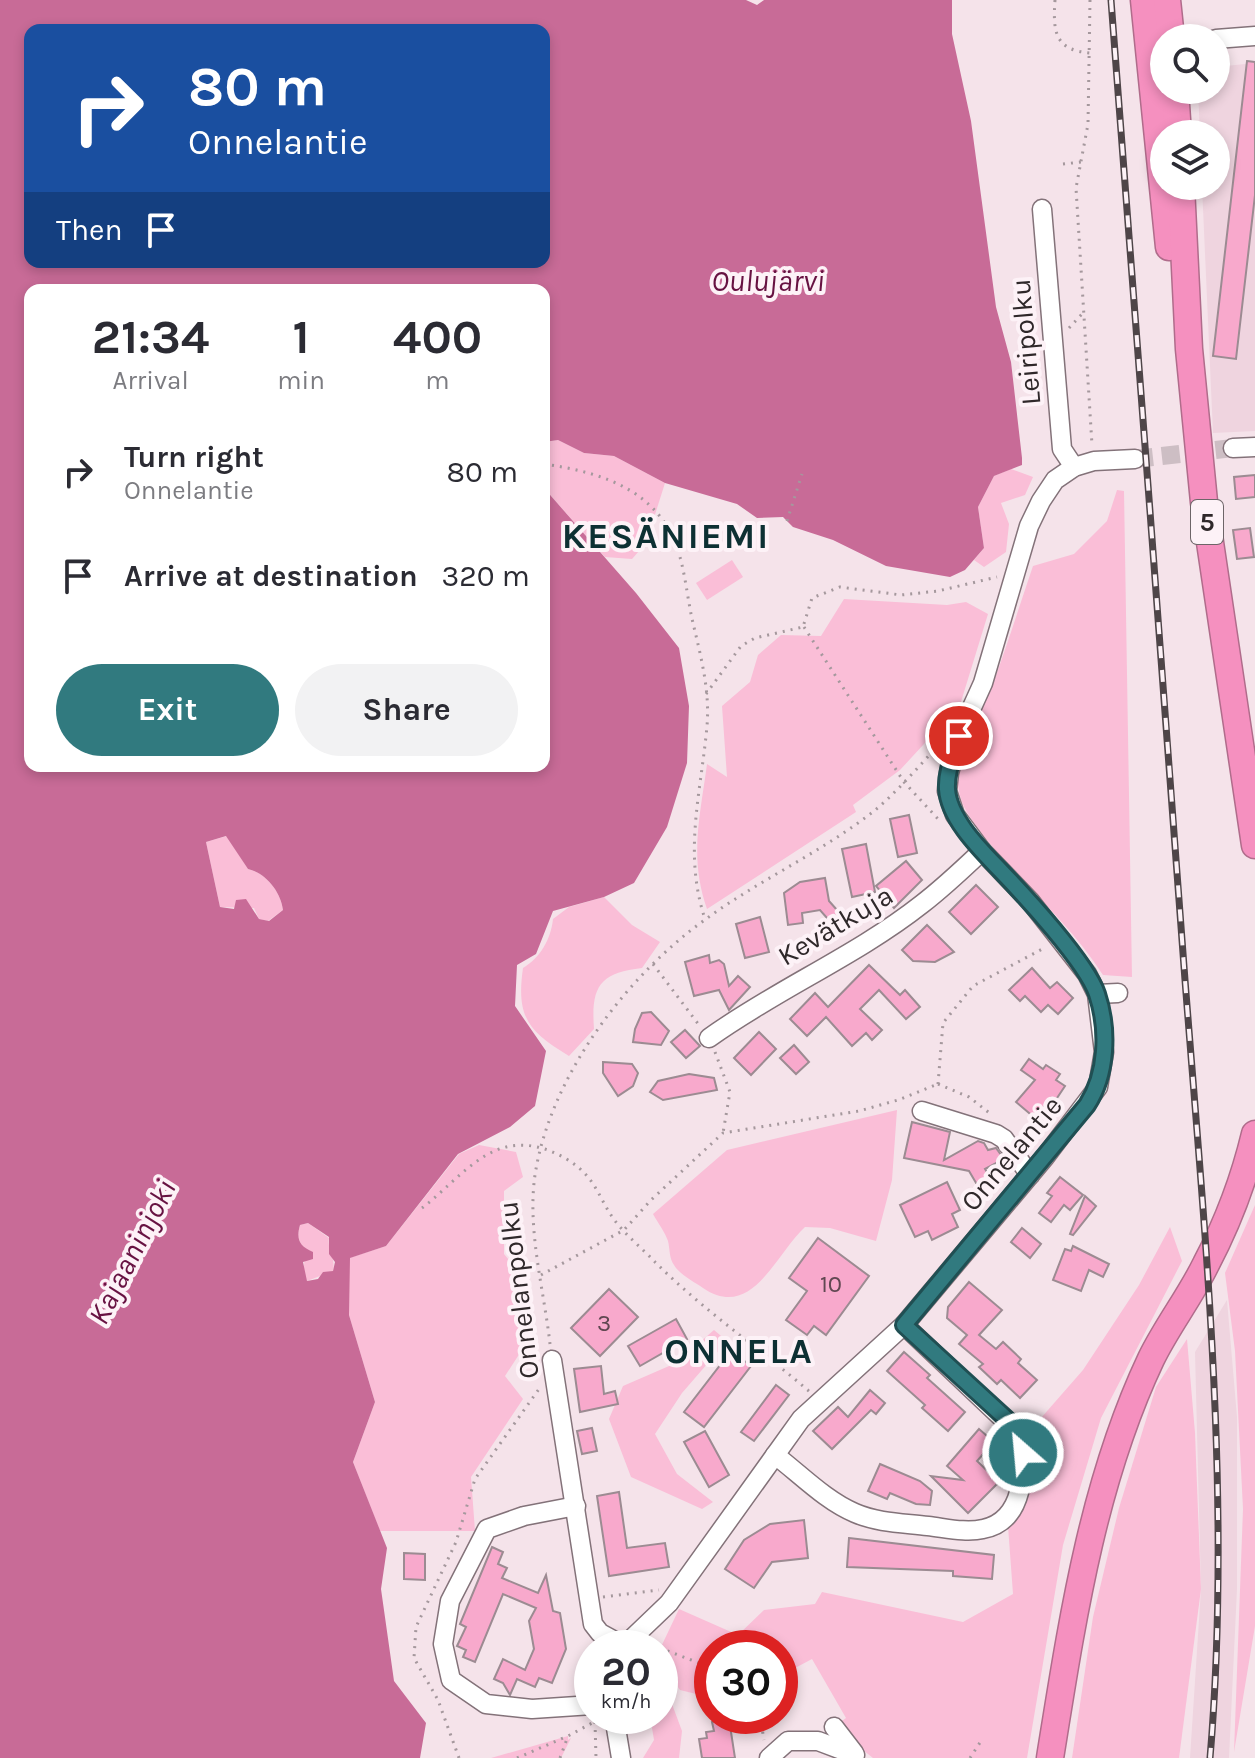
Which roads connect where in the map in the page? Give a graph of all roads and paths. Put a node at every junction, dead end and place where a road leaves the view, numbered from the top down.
1 (1055, 0) edge
2 (1090, 0) edge
3 (1144, 0) edge
4 (1167, 0) edge
5 (1154, 24) edge
6 (1164, 24) edge
7 (1255, 36) edge
8 (1230, 38) edge
9 (1090, 53) junction
10 (1164, 104) edge
11 (1081, 162) junction
12 (1063, 164) dead end
13 (1182, 200) edge
14 (1042, 209) dead end
15 (1082, 314) junction
16 (1069, 328) dead end
17 (1189, 349) junction
18 (1255, 447) edge
19 (1233, 448) tunnel mouth
20 (1135, 459) tunnel mouth
21 (1094, 461) junction
22 (550, 465) edge
23 (1074, 467) junction
24 (802, 474) dead end
25 (787, 521) dead end
26 (1017, 567) junction
27 (803, 627) junction
28 (706, 694) junction
29 (947, 737) dead end
30 (904, 782) junction
31 (1255, 845) edge
32 (982, 851) junction
33 (705, 919) junction
34 (1059, 939) junction
35 (1118, 993) dead end
36 (1097, 994) junction
37 (709, 1038) dead end
38 (922, 1111) dead end
39 (1255, 1134) edge
40 (541, 1147) junction
41 (1030, 1175) junction
42 (422, 1208) dead end
43 (624, 1230) junction
44 (541, 1275) junction
45 (904, 1325) junction
46 (552, 1360) joint
47 (819, 1400) junction
48 (775, 1455) junction
49 (576, 1506) junction
50 (679, 1588) junction
51 (590, 1599) junction
52 (598, 1630) edge
53 (641, 1630) edge
54 (574, 1712) edge
55 (834, 1727) dead end
56 (574, 1731) edge
57 (595, 1734) edge
58 (617, 1734) edge
59 (764, 1734) edge
60 (568, 1736) junction
61 (981, 1741) dead end
62 (769, 1756) edge
63 (857, 1756) edge
64 (517, 1758) edge
65 (560, 1758) edge
66 (596, 1758) edge
67 (621, 1758) edge
68 (970, 1758) edge
69 (1050, 1758) edge

1 - 9 path
2 - 9 path
3 - 5 highway, 5
4 - 6 highway, 5
7 - 8 street
9 - 11 path
10 - 17 highway, 5
11 - 12 path
11 - 15 path
13 - 17 highway, 5
14 - 23 street, Leiripolku
15 - 16 path
15 - 21 path
17 - 31 highway, 5
18 - 19 street
20 - 21 street, Onnelantie
21 - 23 street, Onnelantie
22 - 28 path
23 - 26 street, Onnelantie
24 - 25 path
26 - 27 path
26 - 32 street, Onnelantie
27 - 28 path
27 - 30 path
28 - 33 path
29 - 30 path, Onnelanpolku
30 - 33 path, Onnelanpolku
32 - 34 street, Onnelantie
32 - 37 street, Kevätkuja
33 - 40 path, Onnelanpolku
34 - 36 street, Onnelantie
34 - 43 path
35 - 36 street
36 - 41 street, Onnelantie
38 - 41 street
39 - 69 highway
40 - 42 path
40 - 43 path
40 - 44 path, Onnelanpolku
41 - 45 street, Onnelantie
43 - 44 path
43 - 47 path
44 - 46 path, Onnelanpolku
45 - 47 street, Onnelantie
45 - 48 street
46 - 49 street, Onnelanpolku
47 - 48 street, Onnelantie
48 - 50 street, Onnelantie
49 - 51 street, Onnelanpolku
49 - 54 street
50 - 51 path
50 - 53 street, Onnelantie
51 - 52 street, Onnelanpolku
55 - 63 street
56 - 60 path
57 - 66 path
58 - 67 street
59 - 62 path
60 - 64 path
60 - 65 path
61 - 68 path
62 - 63 street

